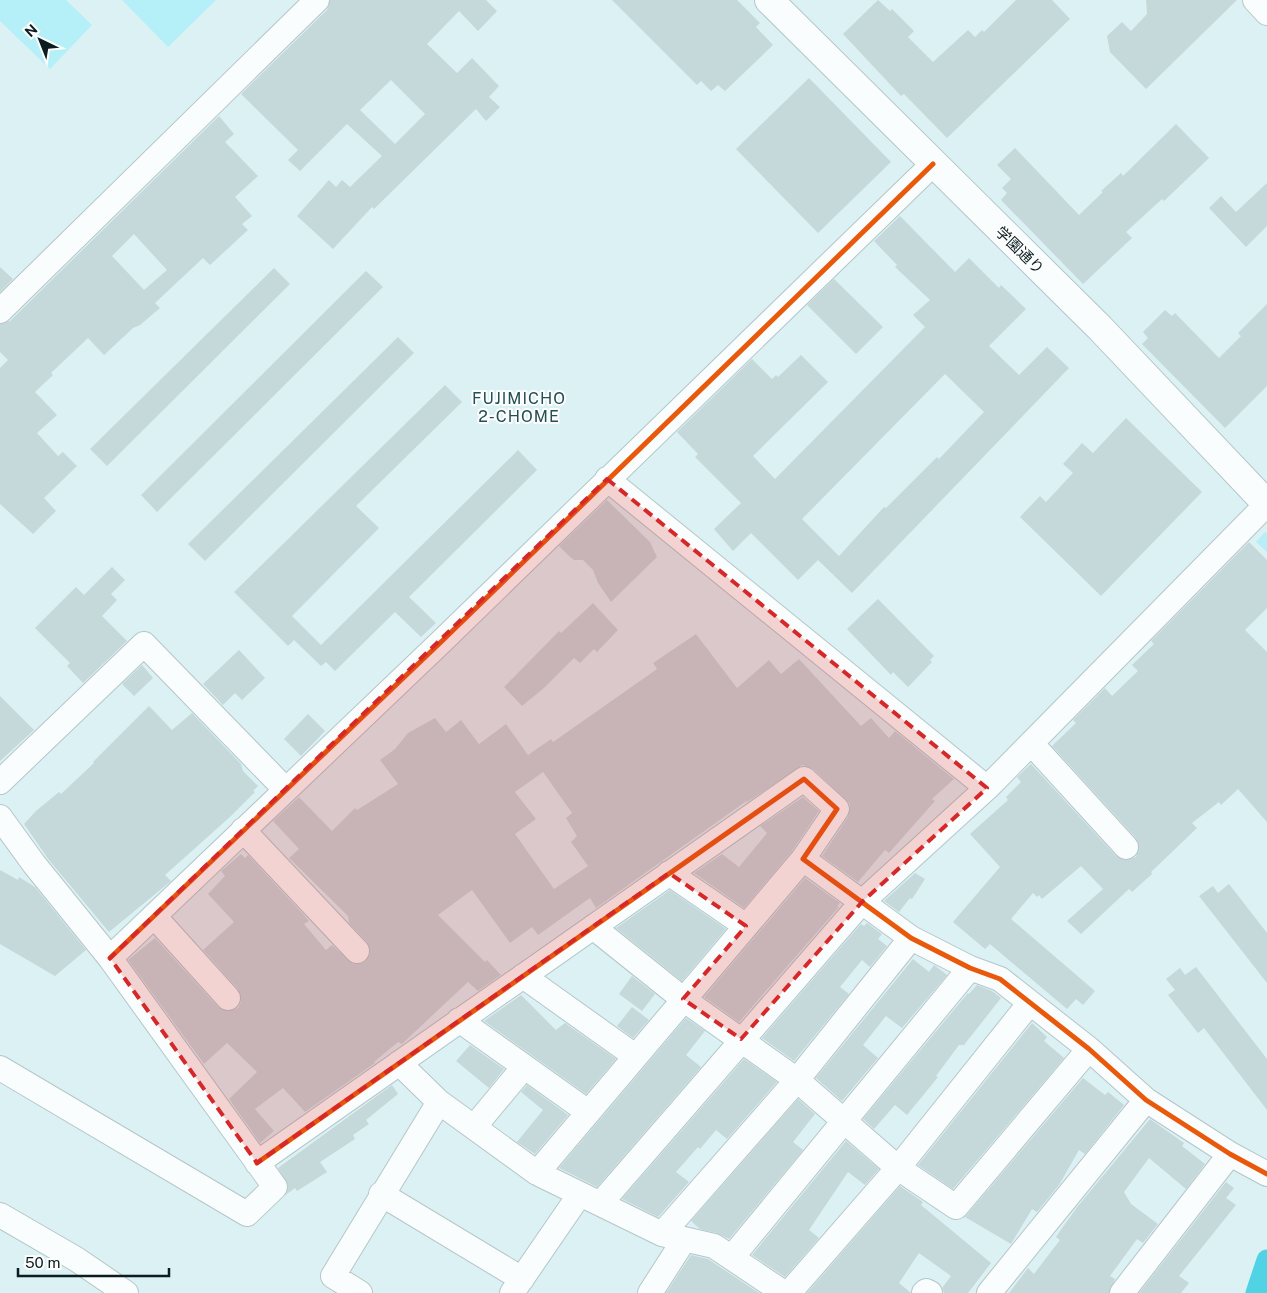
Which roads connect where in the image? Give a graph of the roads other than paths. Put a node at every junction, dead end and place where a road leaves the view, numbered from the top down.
1 (317, 0) edge
2 (769, 0) edge
3 (1255, 0) edge
4 (1267, 12) edge
5 (933, 164) junction
6 (0, 311) edge
7 (607, 479) junction
8 (1267, 504) edge
9 (1031, 743) junction
10 (0, 782) edge
11 (987, 788) junction
12 (285, 789) junction
13 (1, 821) edge
14 (243, 830) junction
15 (1126, 847) dead end
16 (804, 859) junction
17 (669, 873) junction
18 (862, 902) junction
19 (154, 916) junction
20 (746, 926) junction
21 (593, 927) junction
22 (910, 938) junction
23 (357, 951) dead end
24 (110, 958) junction
25 (970, 968) junction
26 (523, 976) junction
27 (228, 998) dead end
28 (683, 1000) junction
29 (1029, 1004) junction
30 (459, 1020) junction
31 (741, 1039) junction
32 (1089, 1049) junction
33 (635, 1056) junction
34 (399, 1063) junction
35 (524, 1067) junction
36 (0, 1068) edge
37 (797, 1080) junction
38 (1146, 1100) junction
39 (439, 1102) junction
40 (588, 1112) junction
41 (846, 1121) junction
42 (474, 1127) junction
43 (1230, 1154) junction
44 (258, 1163) junction
45 (898, 1168) junction
46 (537, 1173) junction
47 (1267, 1174) edge
48 (381, 1194) junction
49 (590, 1199) junction
50 (0, 1215) edge
51 (662, 1234) junction
52 (684, 1240) junction
53 (733, 1256) junction
54 (517, 1286) edge
55 (353, 1291) edge
56 (126, 1293) edge
57 (650, 1293) edge
58 (784, 1293) edge
59 (789, 1293) edge
60 (924, 1293) edge
61 (930, 1293) edge
62 (989, 1293) edge
63 (1122, 1293) edge

1 - 6 street
2 - 5 street, 学園通り
3 - 4 street
5 - 7 street
5 - 8 street, 学園通り
7 - 11 street
7 - 12 street
8 - 9 street
9 - 11 street
9 - 15 street
10 - 12 street
11 - 18 street
12 - 14 street
13 - 24 street
14 - 19 street
14 - 23 street
16 - 17 street
16 - 18 street
16 - 20 street
17 - 20 street
17 - 21 street
18 - 22 street
18 - 31 street
19 - 24 street
19 - 27 street
20 - 28 street
21 - 26 street
21 - 28 street
22 - 25 street
22 - 37 street
24 - 44 street
25 - 29 street
25 - 41 street
26 - 30 street
26 - 33 street
28 - 31 street
28 - 33 street
29 - 32 street
29 - 45 street
30 - 34 street
30 - 35 street
31 - 37 street
31 - 49 street
32 - 38 street
32 - 45 street
33 - 40 street
34 - 39 street
34 - 44 street
35 - 40 street
35 - 42 street
36 - 44 street
37 - 41 street
37 - 51 street
38 - 43 street
38 - 62 street
39 - 42 street
39 - 48 street
40 - 46 street
41 - 45 street
41 - 53 street
42 - 46 street
43 - 47 street
43 - 63 street
45 - 59 street
46 - 49 street
48 - 54 street
48 - 55 street
49 - 51 street
49 - 54 street
50 - 56 street
51 - 52 street
52 - 53 street
52 - 57 street
53 - 58 street
60 - 61 street

